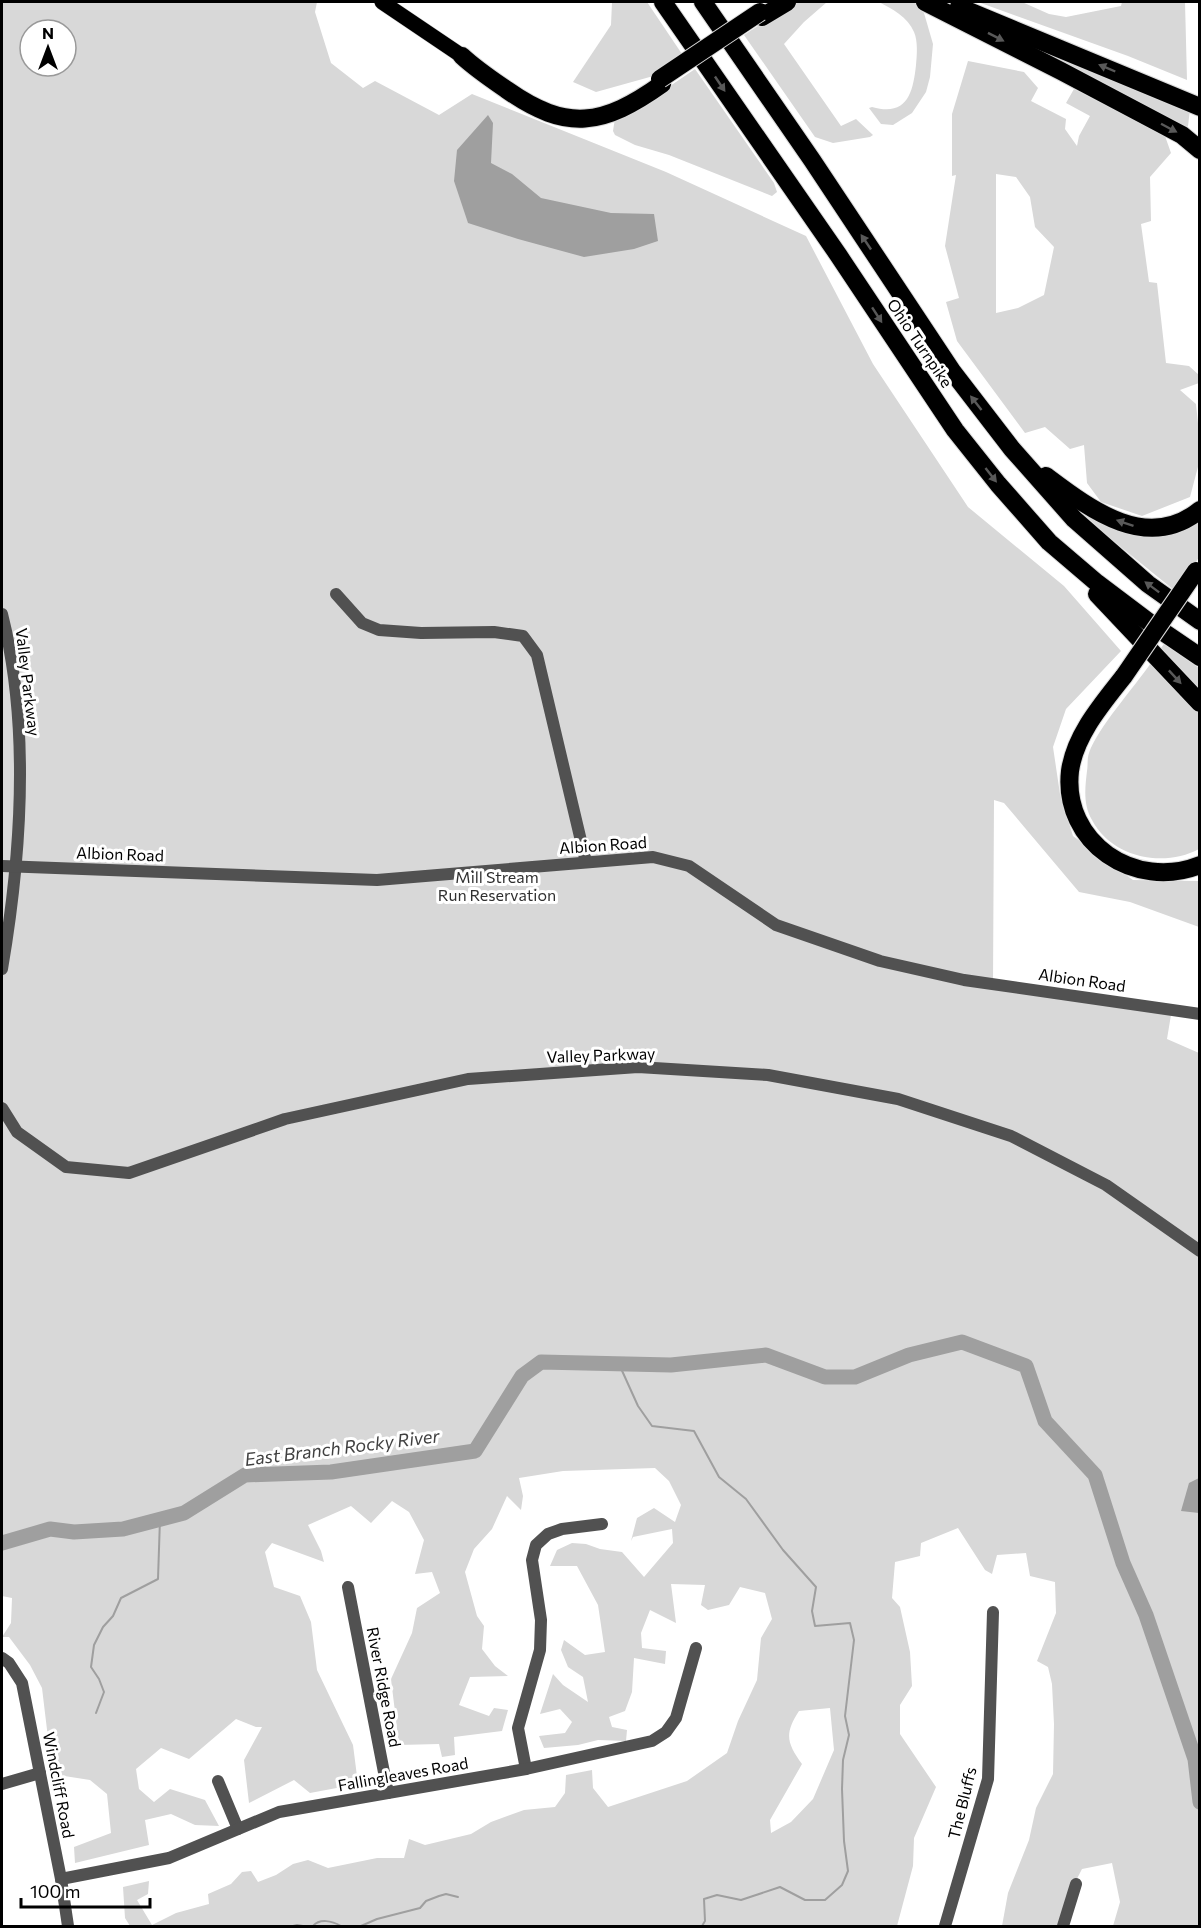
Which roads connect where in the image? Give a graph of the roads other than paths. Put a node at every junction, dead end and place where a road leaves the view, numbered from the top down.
1 (382, 2) edge
2 (663, 2) edge
3 (703, 2) edge
4 (776, 2) edge
5 (787, 2) edge
6 (925, 2) edge
7 (946, 2) edge
8 (761, 14) junction
9 (462, 56) joint
10 (1200, 107) edge
11 (1200, 150) edge
12 (1012, 449) junction
13 (1200, 510) edge
14 (1049, 542) junction
15 (1198, 572) edge
16 (336, 594) dead end
17 (2, 614) edge
18 (1200, 621) edge
19 (1200, 657) edge
20 (1127, 678) junction
21 (1200, 703) edge
22 (1200, 856) edge
23 (586, 862) junction
24 (1200, 865) edge
25 (2, 867) edge
26 (16, 867) junction
27 (2, 969) edge
28 (1200, 1014) edge
29 (2, 1108) edge
30 (1200, 1251) edge
31 (602, 1524) dead end
32 (348, 1587) dead end
33 (993, 1612) dead end
34 (696, 1648) dead end
35 (2, 1658) edge
36 (526, 1769) junction
37 (40, 1773) junction
38 (218, 1781) dead end
39 (2, 1784) edge
40 (388, 1793) junction
41 (238, 1829) junction
42 (61, 1879) junction
43 (1076, 1884) dead end
44 (68, 1926) edge
45 (945, 1926) edge
46 (1063, 1926) edge

1 - 9 main road
2 -> 14 highway, Ohio Turnpike
12 -> 3 highway, Ohio Turnpike
4 - 8 highway
5 - 8 highway
6 -> 11 highway
10 -> 7 highway
8 - 9 highway
13 -> 12 highway
18 -> 12 highway, Ohio Turnpike
14 - 19 highway, Ohio Turnpike
14 -> 21 highway
15 - 20 highway
16 - 23 street
17 - 26 street, Valley Parkway
20 - 22 highway
20 - 24 highway
23 - 26 street, Albion Road
23 - 28 street, Albion Road
25 - 26 street, Albion Road
26 - 27 street, Valley Parkway
29 - 30 street, Valley Parkway
31 - 36 street
32 - 40 street, River Ridge Road
33 - 45 street, The Bluffs
34 - 36 street, Fallingleaves Road
35 - 37 street, Windcliff Road
36 - 40 street, Fallingleaves Road
37 - 39 street
37 - 42 street, Windcliff Road
38 - 41 street
40 - 41 street, Fallingleaves Road
41 - 42 street, Fallingleaves Road
42 - 44 street, Windcliff Road
43 - 46 street

